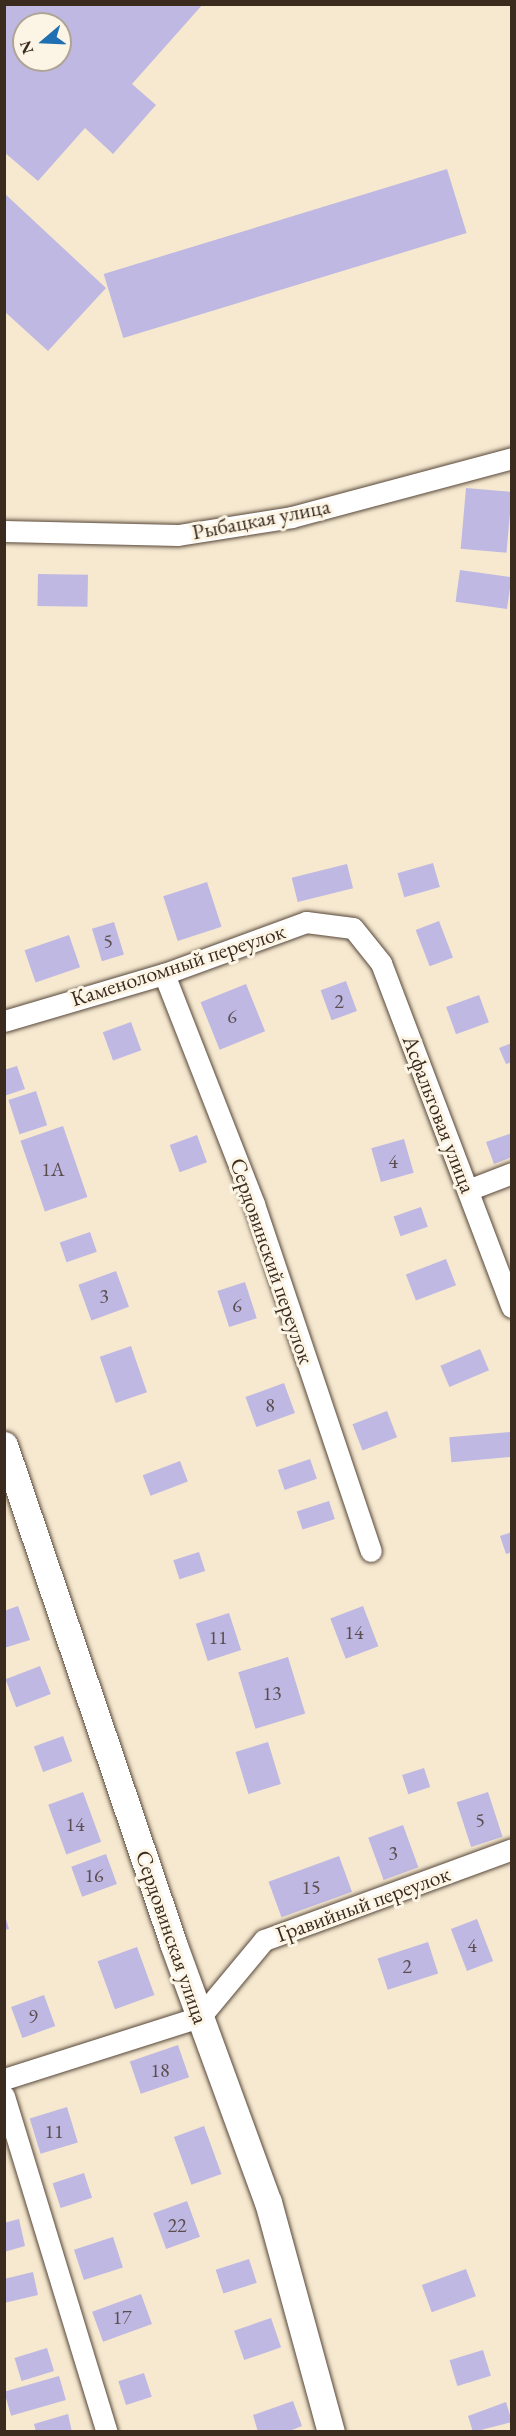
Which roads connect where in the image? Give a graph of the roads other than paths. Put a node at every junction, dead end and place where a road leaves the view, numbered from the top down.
1 (512, 458) edge
2 (4, 531) edge
3 (353, 928) joint
4 (164, 974) junction
5 (4, 1021) edge
6 (512, 1173) edge
7 (468, 1190) junction
8 (512, 1307) edge
9 (4, 1444) edge
10 (371, 1551) dead end
11 (512, 1849) edge
12 (200, 2017) junction
13 (4, 2079) edge
14 (4, 2096) edge
15 (107, 2432) edge
16 (331, 2432) edge

1 - 2 street, Рыбацкая улица
3 - 4 street, Каменоломный переулок
3 - 7 street, Асфальтовая улица
4 - 5 street, Каменоломный переулок
4 - 10 street, Сердовинский переулок
6 - 7 street
7 - 8 street, Асфальтовая улица
9 - 12 street, Сердовинская улица
11 - 12 street, Гравийный переулок
12 - 13 street
12 - 16 street, Сердовинская улица
14 - 15 street

